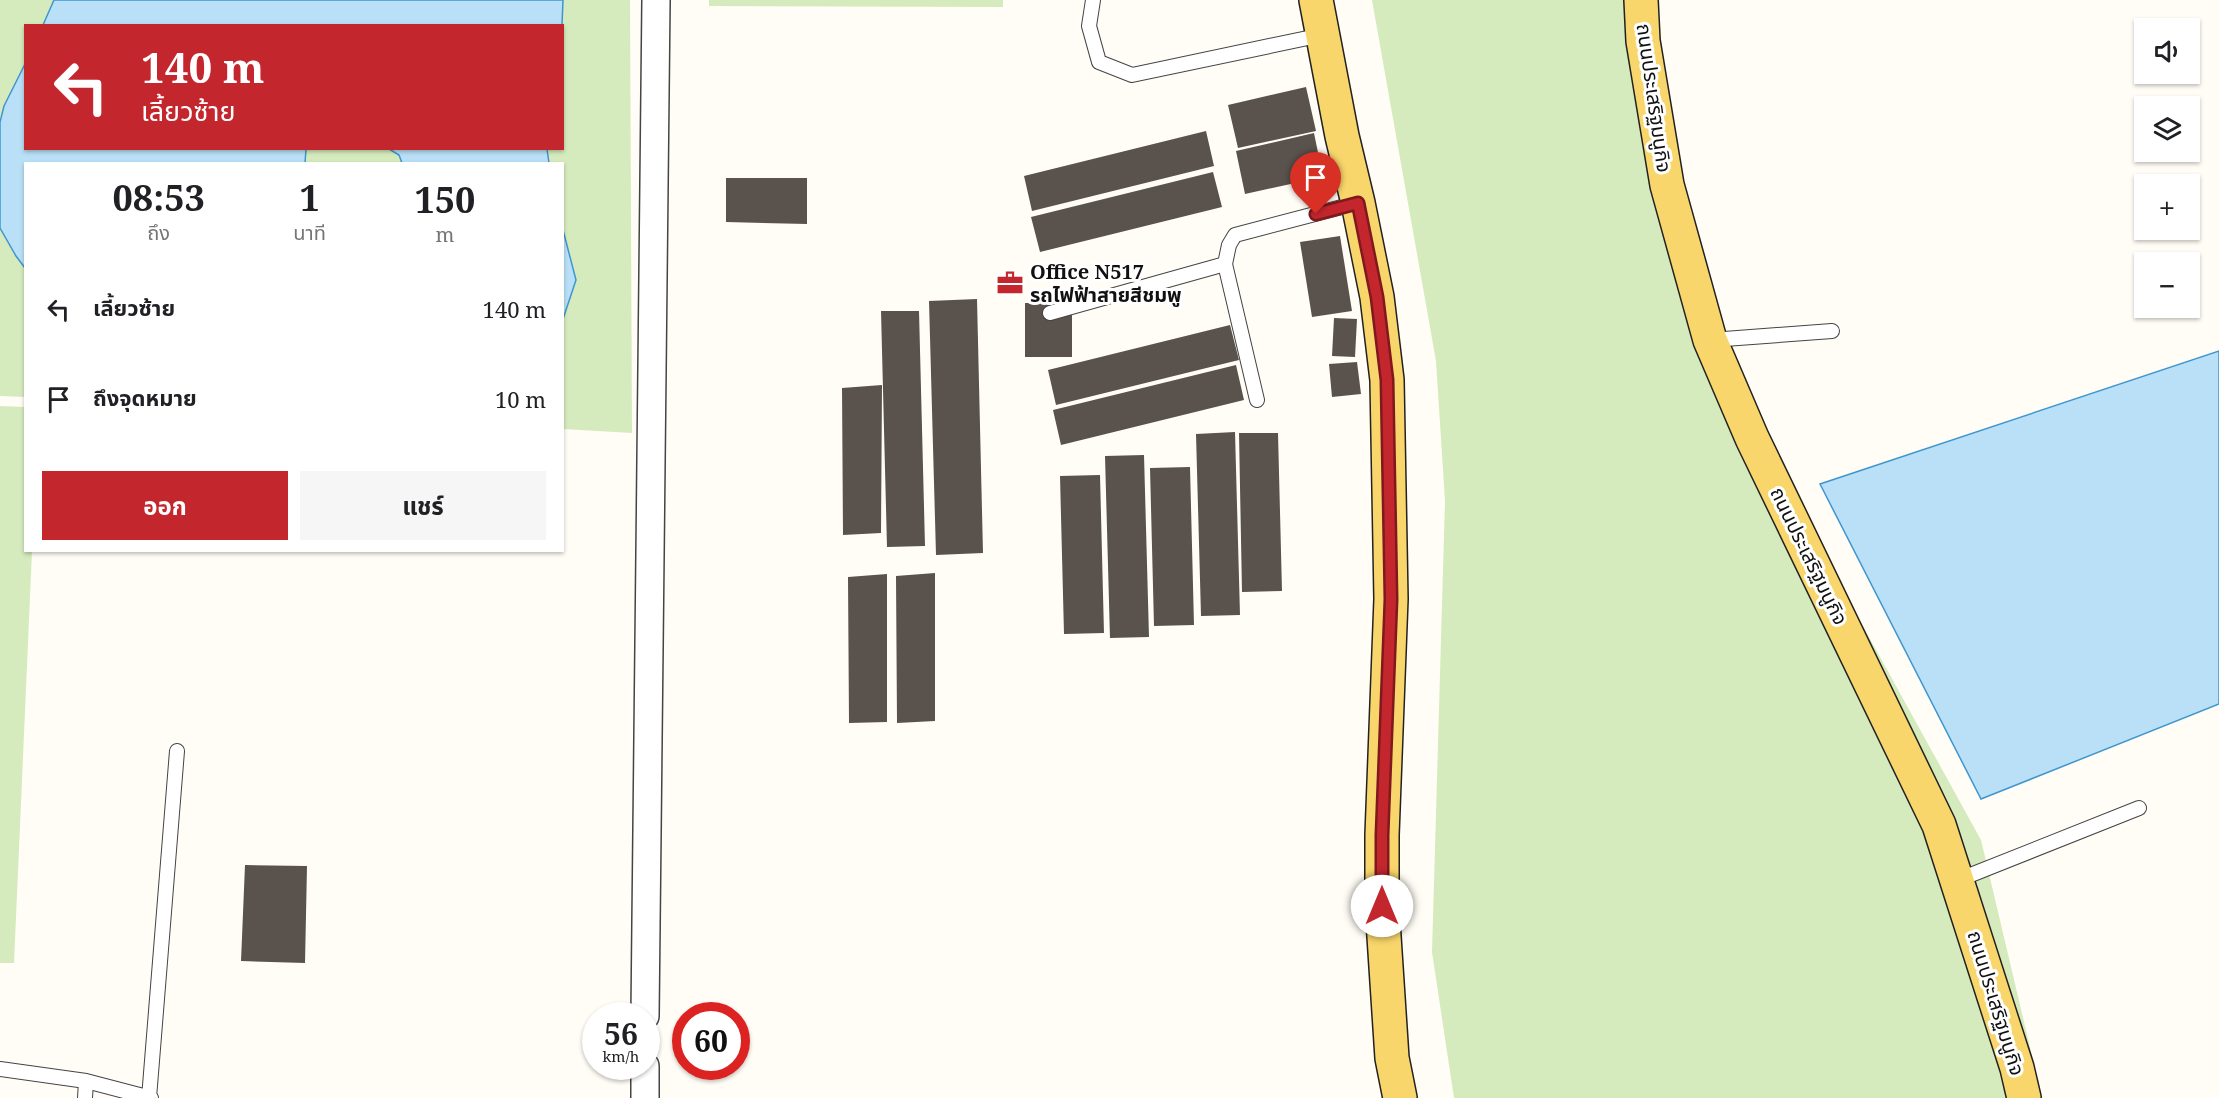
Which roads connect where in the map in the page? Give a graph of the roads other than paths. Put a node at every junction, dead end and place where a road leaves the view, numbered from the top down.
1 (656, 0) edge
2 (1093, 0) edge
3 (1316, 0) edge
4 (1641, 0) edge
5 (1322, 35) junction
6 (1358, 203) junction
7 (1225, 264) junction
8 (1050, 313) dead end
9 (1832, 331) dead end
10 (1710, 340) junction
11 (1257, 400) dead end
12 (177, 751) dead end
13 (2139, 808) dead end
14 (1958, 880) junction
15 (645, 1002) edge
16 (0, 1069) edge
17 (645, 1080) edge
18 (86, 1081) junction
19 (85, 1098) edge
20 (150, 1098) edge
21 (645, 1098) edge
22 (1400, 1098) edge
23 (2024, 1098) edge

1 - 15 street
2 - 5 lane
3 - 5 main road
4 - 10 main road, ถนนประเสริฐมนูกิจ
5 - 6 main road
6 - 7 lane
6 - 22 main road
7 - 8 lane
7 - 11 lane
9 - 10 lane
10 - 14 main road, ถนนประเสริฐมนูกิจ
12 - 20 lane
13 - 14 lane
14 - 23 main road, ถนนประเสริฐมนูกิจ
16 - 18 lane
17 - 21 street
18 - 19 lane
18 - 20 lane

